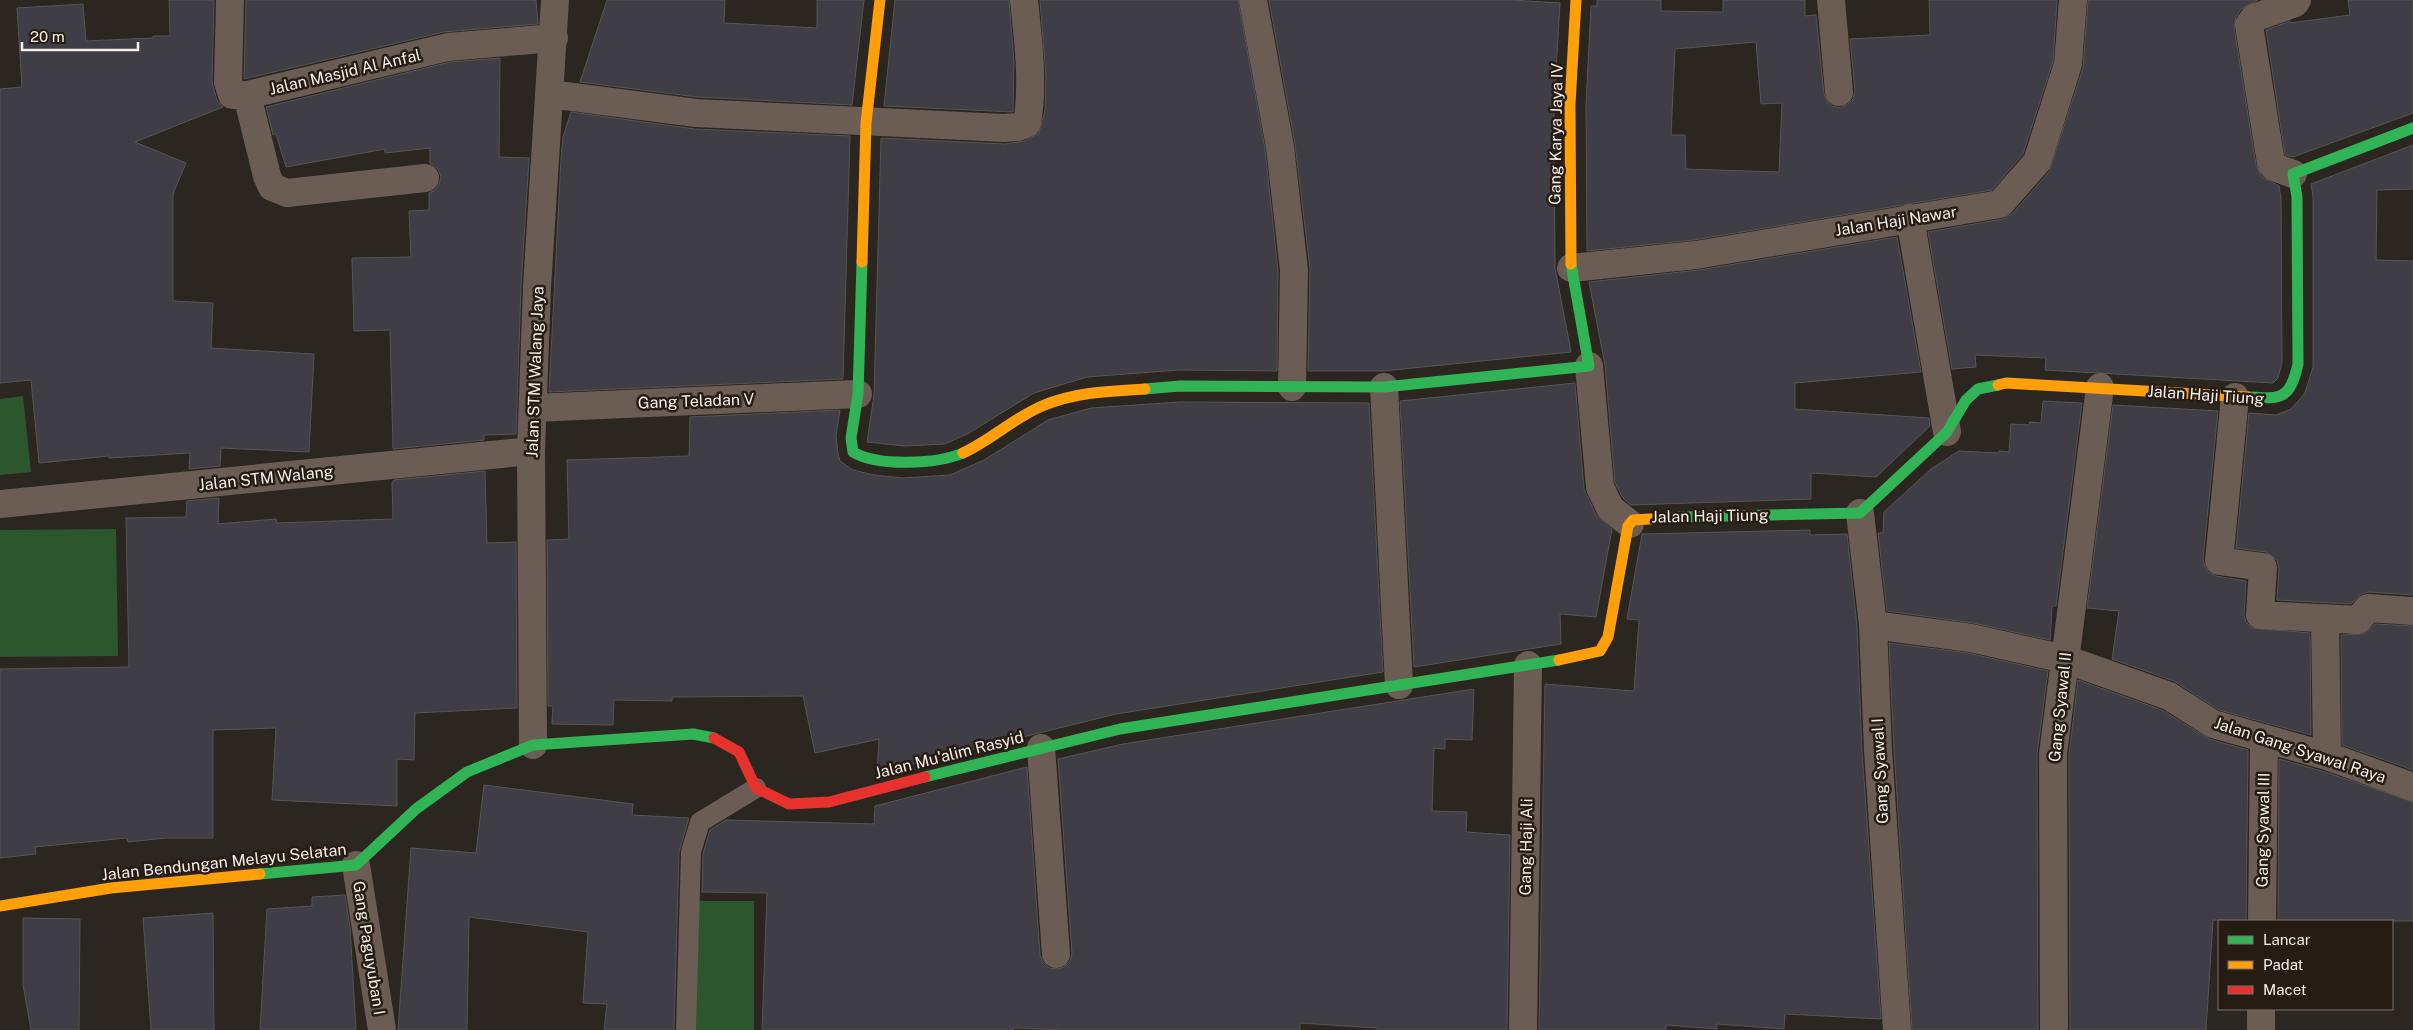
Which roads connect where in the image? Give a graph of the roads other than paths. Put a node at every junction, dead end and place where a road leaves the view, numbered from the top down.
1 (230, 0) edge
2 (555, 0) edge
3 (880, 0) edge
4 (1024, 0) edge
5 (1253, 0) edge
6 (1576, 0) edge
7 (1830, 0) edge
8 (2073, 0) edge
9 (2297, 0) edge
10 (554, 38) junction
11 (1839, 92) dead end
12 (247, 94) junction
13 (550, 94) junction
14 (866, 123) junction
15 (2413, 128) edge
16 (2292, 174) junction
17 (424, 178) dead end
18 (1910, 218) junction
19 (1571, 268) junction
20 (1589, 366) junction
21 (1292, 387) junction
22 (1384, 387) junction
23 (2100, 387) junction
24 (858, 394) junction
25 (2235, 397) junction
26 (533, 408) junction
27 (1947, 432) junction
28 (531, 451) junction
29 (0, 504) edge
30 (1860, 513) junction
31 (1630, 524) junction
32 (2413, 611) edge
33 (2325, 618) junction
34 (1873, 625) junction
35 (2065, 659) junction
36 (1528, 665) junction
37 (1399, 685) junction
38 (2264, 738) junction
39 (533, 745) junction
40 (1041, 748) junction
41 (2327, 756) junction
42 (2413, 787) edge
43 (756, 788) junction
44 (356, 866) junction
45 (0, 906) edge
46 (2262, 920) edge
47 (1056, 954) dead end
48 (2261, 1010) edge
49 (382, 1030) edge
50 (686, 1030) edge
51 (1524, 1030) edge
52 (1897, 1030) edge
53 (2054, 1030) edge
54 (2261, 1030) edge

1 - 12 street, Jalan Masjid Al Anfal
2 - 10 street, Jalan STM Walang Jaya
3 - 14 street
4 - 14 street
5 - 21 street
6 - 19 street, Gang Karya Jaya IV
7 - 11 street
8 - 18 street, Jalan Haji Nawar
9 - 16 street
10 - 12 street, Jalan Masjid Al Anfal
10 - 13 street, Jalan STM Walang Jaya
12 - 17 street
13 - 14 street
13 - 26 street, Jalan STM Walang Jaya
14 - 24 street
15 - 16 street
16 - 25 street, Jalan Haji Tiung
18 - 19 street, Jalan Haji Nawar
18 - 27 street
19 - 20 street, Gang Karya Jaya IV
20 - 22 street
20 - 31 street
21 - 22 street
21 - 24 street
22 - 37 street
23 - 25 street, Jalan Haji Tiung
23 - 27 street, Jalan Haji Tiung
23 - 35 street, Gang Syawal II
24 - 26 street, Gang Teladan V
25 - 33 street
26 - 28 street, Jalan STM Walang Jaya
27 - 30 street, Jalan Haji Tiung
28 - 29 street, Jalan STM Walang
28 - 39 street, Jalan STM Walang Jaya
30 - 31 street, Jalan Haji Tiung
30 - 34 street, Gang Syawal I
31 - 36 street, Jalan Haji Tiung
32 - 33 street
33 - 41 street
34 - 35 street, Jalan Gang Syawal Raya
34 - 52 street, Gang Syawal I
35 - 38 street, Jalan Gang Syawal Raya
35 - 53 street, Gang Syawal II
36 - 37 street, Jalan Haji Tiung
36 - 51 street, Gang Haji Ali
37 - 40 street, Jalan Mu'alim Rasyid
38 - 41 street, Jalan Gang Syawal Raya
38 - 46 street, Gang Syawal III
39 - 43 street
39 - 44 street, Jalan Bendungan Melayu Selatan
40 - 43 street, Jalan Mu'alim Rasyid
40 - 47 street
41 - 42 street, Jalan Gang Syawal Raya
43 - 50 lane
44 - 45 street, Jalan Bendungan Melayu Selatan
44 - 49 street, Gang Paguyuban I
48 - 54 street

